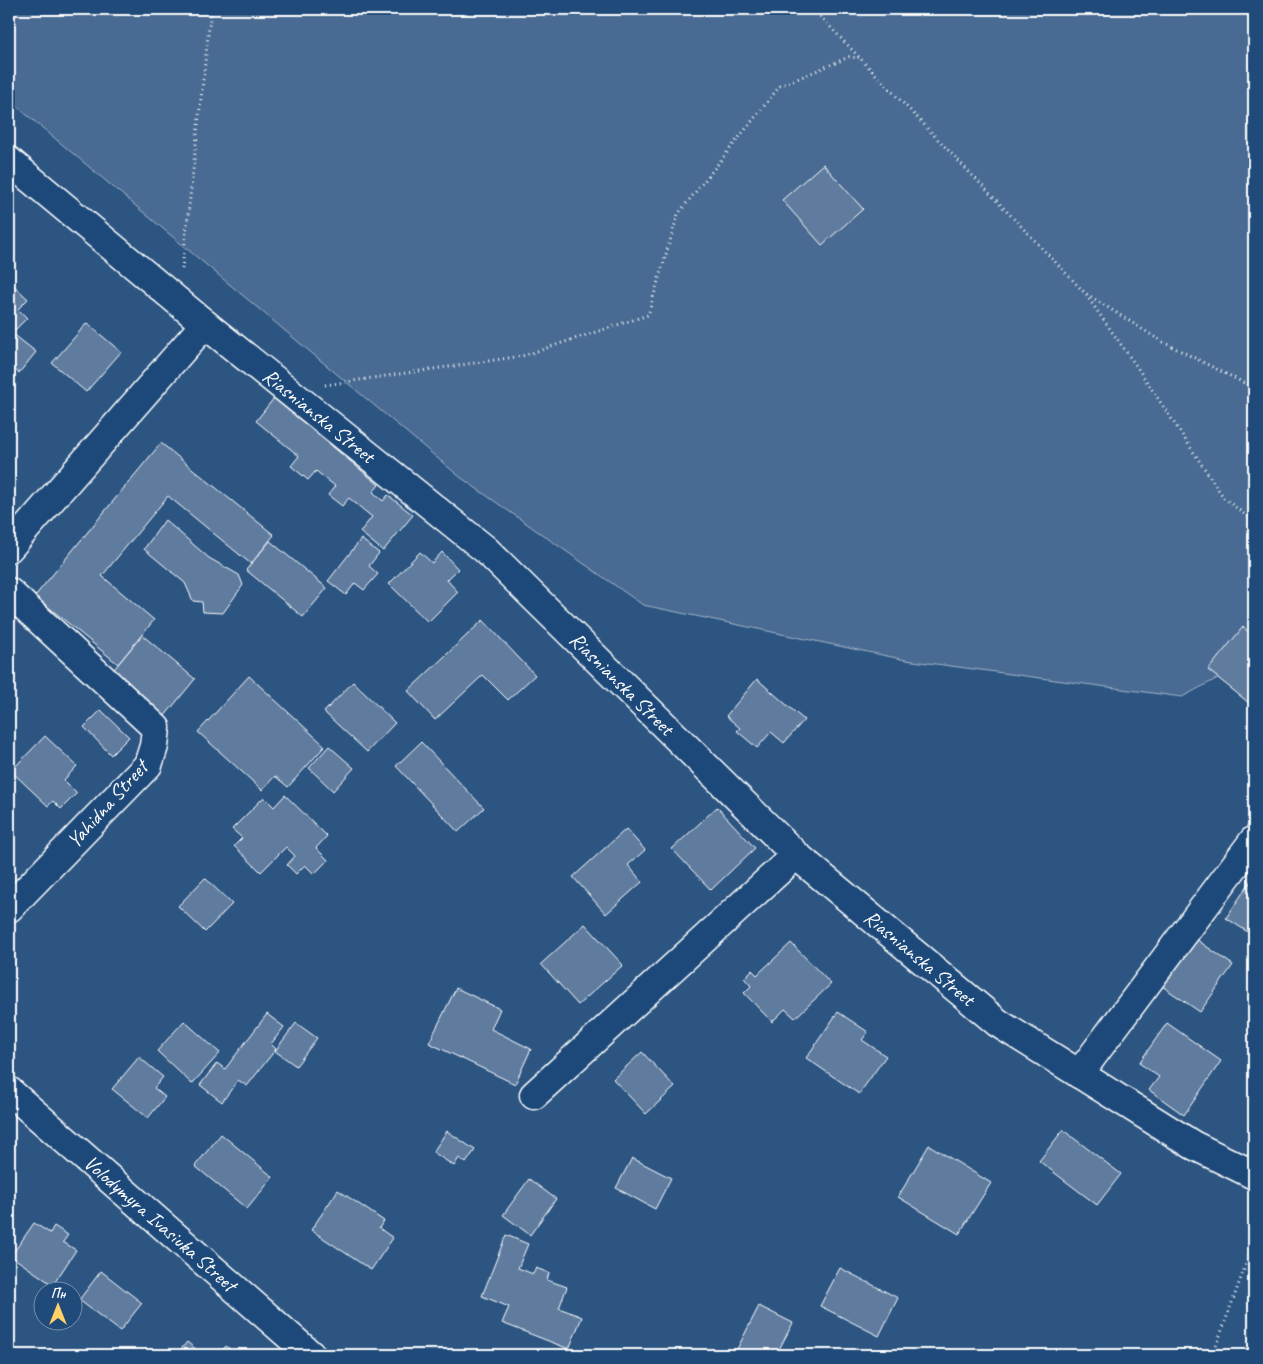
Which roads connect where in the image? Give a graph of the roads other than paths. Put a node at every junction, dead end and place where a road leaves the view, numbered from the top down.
1 (14, 175) edge
2 (205, 324) junction
3 (9, 548) edge
4 (9, 592) edge
5 (1254, 840) edge
6 (796, 855) junction
7 (9, 908) edge
8 (1079, 1074) junction
9 (9, 1091) edge
10 (534, 1095) dead end
11 (1254, 1175) edge
12 (311, 1355) edge

1 - 2 street, Riasnianska Street
2 - 3 street
2 - 6 street, Riasnianska Street
4 - 7 street, Yahidna Street
5 - 8 street
6 - 8 street, Riasnianska Street
6 - 10 street
8 - 11 street, Riasnianska Street
9 - 12 street, Volodymyra Ivasiuka Street

